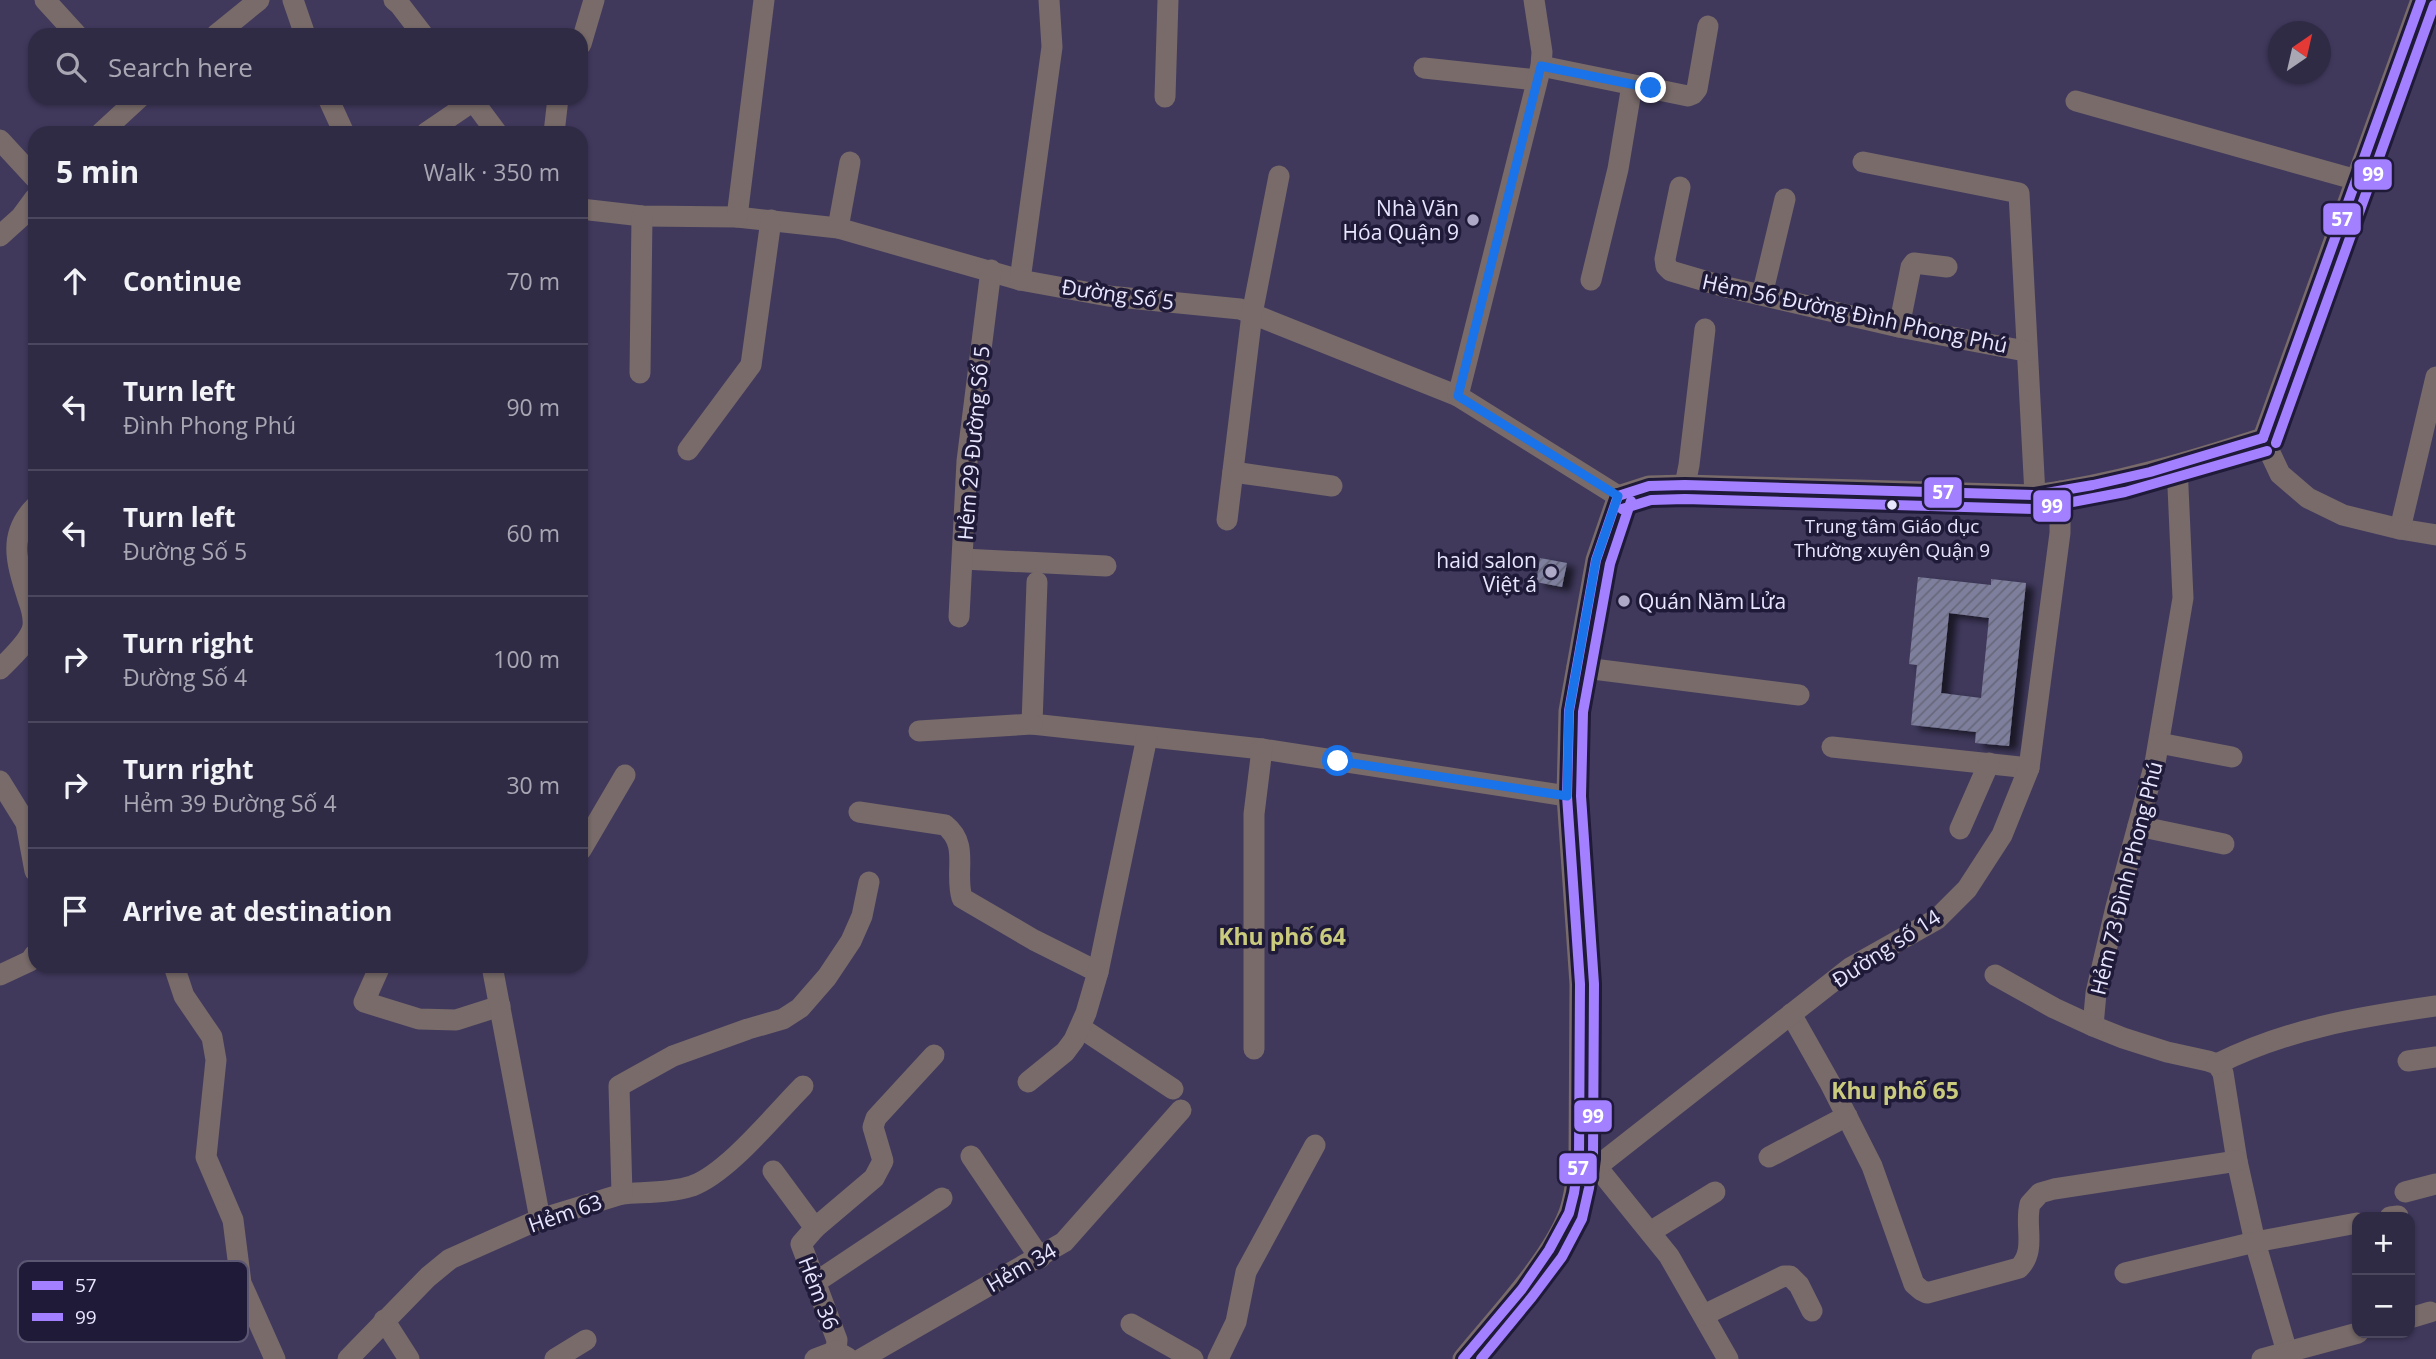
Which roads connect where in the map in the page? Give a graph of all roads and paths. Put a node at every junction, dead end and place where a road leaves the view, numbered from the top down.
1 (46, 0) edge
2 (259, 0) edge
3 (293, 0) edge
4 (594, 0) edge
5 (764, 0) edge
6 (1049, 0) edge
7 (1167, 0) edge
8 (1534, 0) edge
9 (2421, 0) edge
10 (400, 2) edge
11 (1708, 26) dead end
12 (71, 28) edge
13 (225, 28) edge
14 (303, 28) edge
15 (418, 28) edge
16 (586, 28) edge
17 (1423, 68) dead end
18 (1539, 73) junction
19 (1632, 85) junction
20 (1165, 97) dead end
21 (2076, 101) dead end
22 (130, 105) edge
23 (331, 105) edge
24 (465, 105) edge
25 (476, 105) edge
26 (557, 105) edge
27 (108, 126) edge
28 (341, 126) edge
29 (436, 126) edge
30 (492, 126) edge
31 (555, 126) edge
32 (0, 140) edge
33 (850, 162) dead end
34 (1863, 162) dead end
35 (28, 170) edge
36 (1279, 176) dead end
37 (2357, 180) junction
38 (1680, 187) dead end
39 (1784, 199) dead end
40 (28, 208) edge
41 (588, 210) edge
42 (642, 216) junction
43 (737, 217) junction
44 (771, 220) junction
45 (838, 228) junction
46 (0, 236) edge
47 (1947, 267) dead end
48 (991, 270) junction
49 (1020, 280) junction
50 (1591, 280) dead end
51 (1762, 296) junction
52 (1252, 314) junction
53 (1899, 327) junction
54 (1705, 329) dead end
55 (2025, 351) junction
56 (640, 373) dead end
57 (2436, 376) edge
58 (1458, 396) junction
59 (2263, 438) junction
60 (688, 450) dead end
61 (2177, 465) junction
62 (1233, 472) junction
63 (1685, 485) junction
64 (1332, 486) dead end
65 (2060, 491) junction
66 (2035, 495) junction
67 (1618, 496) junction
68 (28, 517) edge
69 (1227, 520) dead end
70 (2400, 529) junction
71 (2436, 535) edge
72 (963, 559) junction
73 (1107, 566) dead end
74 (1037, 582) dead end
75 (28, 598) edge
76 (960, 617) dead end
77 (28, 636) edge
78 (1577, 667) junction
79 (0, 669) edge
80 (1799, 695) dead end
81 (1032, 724) junction
82 (919, 731) dead end
83 (1147, 737) junction
84 (2159, 743) junction
85 (1832, 747) dead end
86 (1262, 749) junction
87 (2232, 757) dead end
88 (1989, 763) junction
89 (2029, 768) junction
90 (625, 775) dead end
91 (1, 785) edge
92 (1567, 796) junction
93 (859, 812) dead end
94 (2138, 826) junction
95 (1960, 830) dead end
96 (28, 834) edge
97 (588, 838) edge
98 (2224, 844) dead end
99 (869, 882) dead end
100 (28, 962) edge
101 (1098, 972) junction
102 (176, 973) edge
103 (377, 973) edge
104 (493, 973) edge
105 (0, 975) edge
106 (1995, 975) dead end
107 (500, 1006) junction
108 (2436, 1006) edge
109 (1791, 1014) junction
110 (2094, 1026) junction
111 (1081, 1028) junction
112 (1254, 1049) dead end
113 (934, 1055) dead end
114 (2436, 1058) edge
115 (2408, 1061) dead end
116 (2217, 1064) junction
117 (1028, 1082) dead end
118 (803, 1086) dead end
119 (1173, 1089) dead end
120 (1181, 1110) dead end
121 (1847, 1116) junction
122 (1315, 1144) dead end
123 (971, 1156) dead end
124 (1769, 1157) dead end
125 (2237, 1161) junction
126 (1597, 1167) junction
127 (773, 1171) dead end
128 (1576, 1183) junction
129 (2436, 1184) edge
130 (1715, 1192) dead end
131 (2405, 1192) dead end
132 (622, 1194) junction
133 (942, 1199) dead end
134 (540, 1219) junction
135 (2352, 1224) edge
136 (815, 1228) junction
137 (1650, 1232) junction
138 (2255, 1242) junction
139 (1040, 1258) junction
140 (238, 1261) edge
141 (2125, 1273) dead end
142 (816, 1282) junction
143 (248, 1299) edge
144 (1812, 1311) dead end
145 (1704, 1315) junction
146 (384, 1320) junction
147 (1131, 1324) dead end
148 (2352, 1335) edge
149 (586, 1340) dead end
150 (843, 1355) edge
151 (2289, 1356) edge
152 (275, 1359) edge
153 (348, 1359) edge
154 (409, 1359) edge
155 (555, 1359) edge
156 (815, 1359) edge
157 (861, 1359) edge
158 (1193, 1359) edge
159 (1218, 1359) edge
160 (1463, 1359) edge
161 (1728, 1359) edge
162 (2262, 1359) edge

1 - 12 street
2 - 13 street
3 - 14 street
4 - 16 street
5 - 43 street
6 - 49 street
7 - 20 street
8 - 18 street
9 - 37 street
10 - 15 street
11 - 19 street
17 - 18 street
18 - 19 street
18 - 58 street
19 - 50 street
21 - 37 street
22 - 27 street
23 - 28 street
24 - 29 street
25 - 30 street
26 - 31 street
32 - 35 street
33 - 45 street
34 - 55 street
36 - 52 street
37 - 59 street
38 - 51 street, Hẻm 56 Đường Đình Phong Phú
39 - 51 street
40 - 46 street
41 - 42 street, Đường Số 5
42 - 43 street, Đường Số 5
42 - 56 street
43 - 44 street, Đường Số 5
44 - 45 street, Đường Số 5
44 - 60 street
45 - 48 street, Đường Số 5
47 - 53 street
48 - 49 street, Đường Số 5
48 - 72 street, Hẻm 29 Đường Số 5
49 - 52 street, Đường Số 5
51 - 53 street, Hẻm 56 Đường Đình Phong Phú
52 - 58 street, Đường Số 5
52 - 62 street
53 - 55 street, Hẻm 56 Đường Đình Phong Phú
54 - 63 street
55 - 66 street, Hẻm 56 Đường Đình Phong Phú
57 - 70 street
58 - 67 street, Đường Số 5
59 - 61 street
59 - 70 street
61 - 65 street
61 - 84 street, Hẻm 73 Đình Phong Phú
62 - 64 street
62 - 69 street
63 - 66 street
63 - 67 street
65 - 66 street
65 - 89 street, Đường số 14
67 - 78 street
68 - 75 street
70 - 71 street
72 - 73 street
72 - 76 street, Hẻm 29 Đường Số 5
74 - 81 street
77 - 79 street
78 - 80 street
78 - 92 street
81 - 82 street
81 - 83 street
83 - 86 street
83 - 101 street
84 - 87 street
84 - 94 street, Hẻm 73 Đình Phong Phú
85 - 88 street
86 - 92 street
86 - 112 street
88 - 89 street
88 - 95 street
89 - 109 street, Đường số 14
90 - 97 street
91 - 96 street
92 - 128 street
93 - 101 street
94 - 98 street
94 - 110 street, Hẻm 73 Đình Phong Phú
99 - 132 street, Hẻm 63
100 - 105 street
101 - 111 street
102 - 140 street
103 - 107 street
104 - 107 street
106 - 110 street
107 - 134 street
108 - 116 street
109 - 121 street
109 - 126 street, Đường số 14
110 - 116 street, Hẻm 73 Đình Phong Phú
111 - 117 street
111 - 119 street
113 - 136 street
114 - 115 street
116 - 125 street
118 - 132 street
120 - 139 street, Hẻm 34
121 - 124 street
121 - 125 street
122 - 159 street
123 - 139 street
125 - 138 street
126 - 128 street, Đường số 14
126 - 137 street
127 - 136 street, Hẻm 36
128 - 160 street
129 - 131 street
130 - 137 street
132 - 134 street, Hẻm 63
133 - 142 street
134 - 146 street, Hẻm 63
135 - 138 street
136 - 142 street, Hẻm 36
137 - 145 street
138 - 141 street
138 - 151 street
139 - 157 street, Hẻm 34
142 - 150 street, Hẻm 36
143 - 152 street
144 - 145 street
145 - 161 street
146 - 153 street, Hẻm 63
146 - 154 street
147 - 158 street
148 - 151 street
149 - 155 street
150 - 156 street
151 - 162 street

